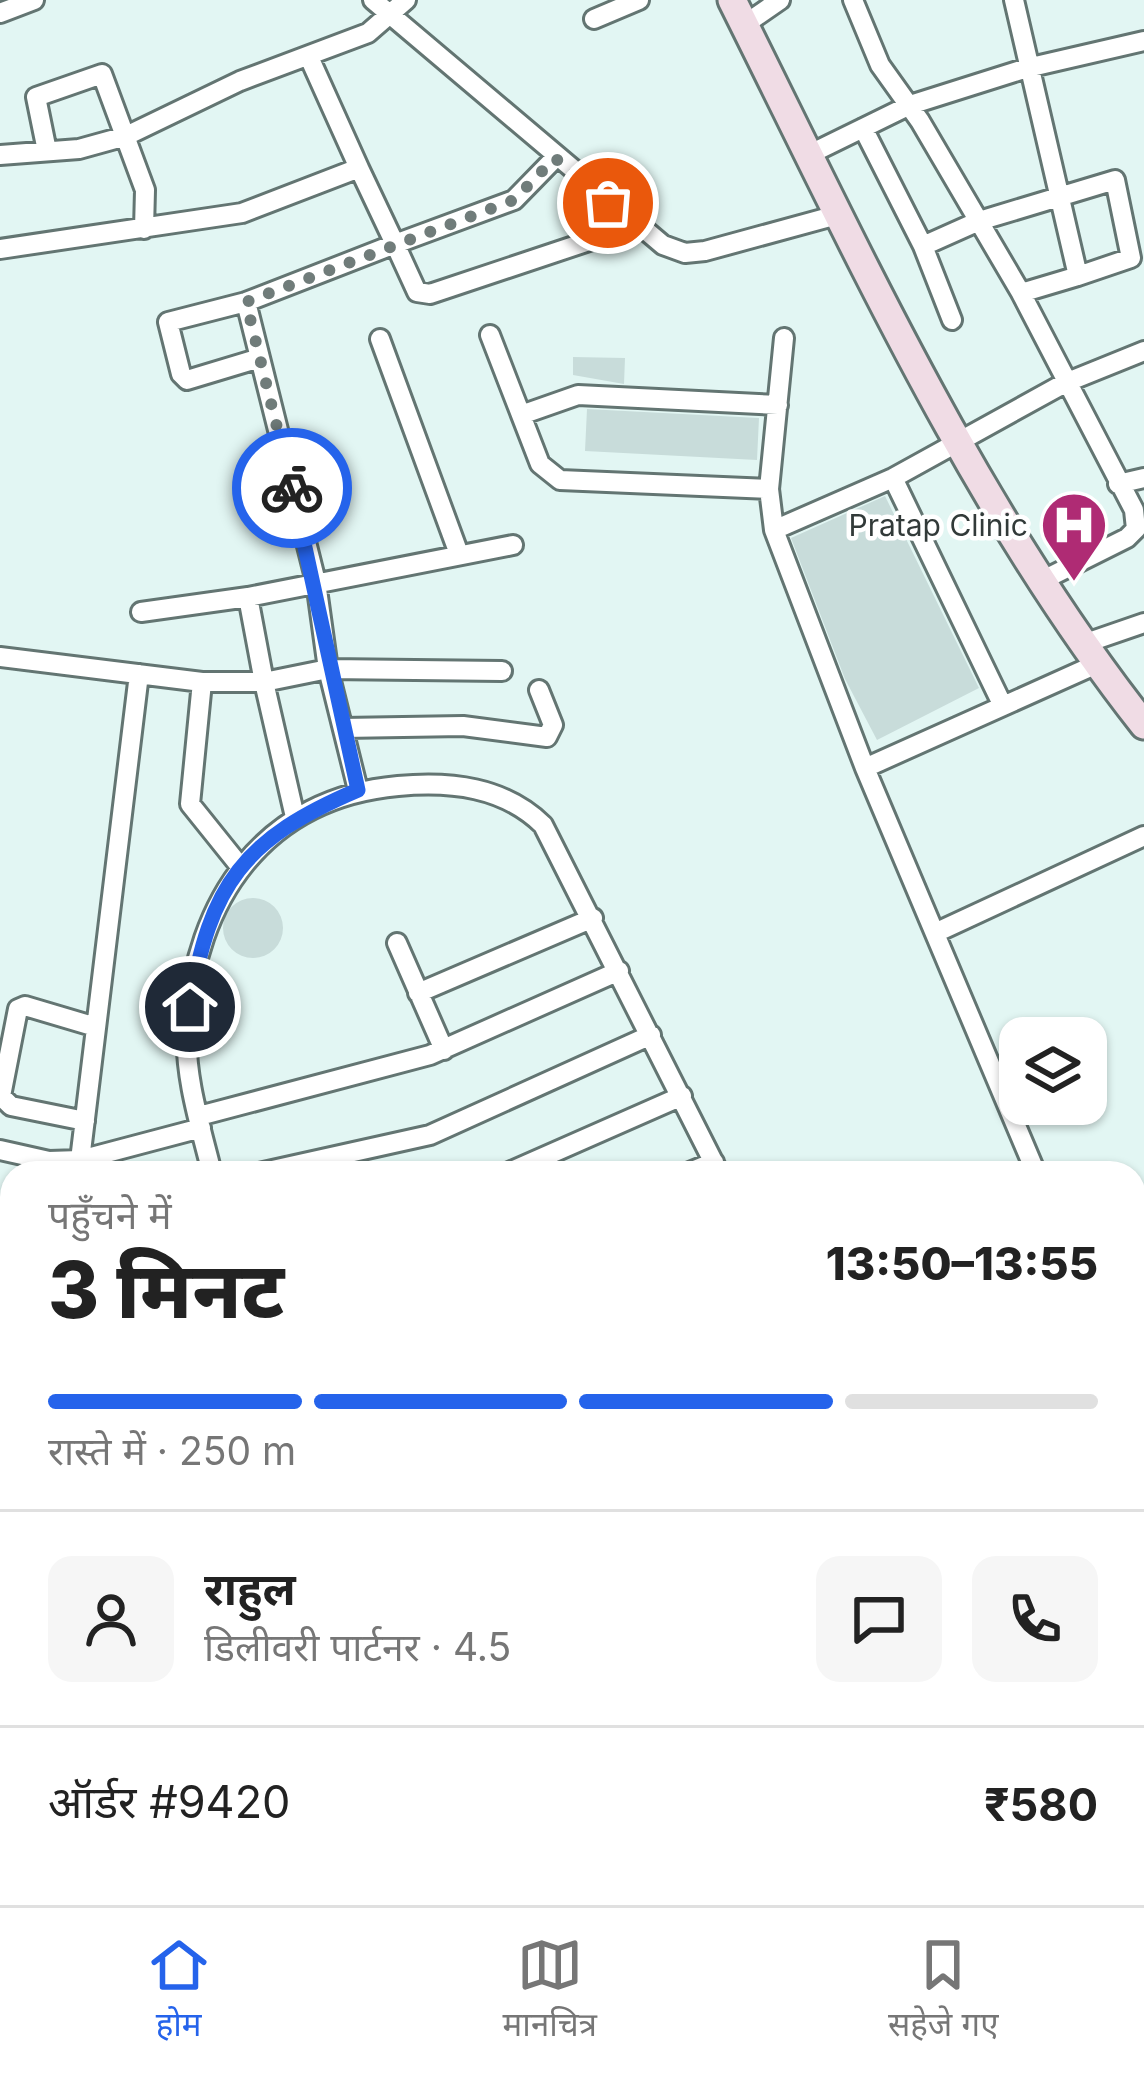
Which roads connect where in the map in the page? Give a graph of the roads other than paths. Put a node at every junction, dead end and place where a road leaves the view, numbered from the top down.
1 (34, 0) edge
2 (374, 0) edge
3 (406, 0) edge
4 (639, 0) edge
5 (780, 0) edge
6 (853, 0) edge
7 (1014, 0) edge
8 (738, 12) edge
9 (0, 13) edge
10 (391, 16) junction
11 (594, 19) dead end
12 (1144, 40) edge
13 (309, 57) junction
14 (1027, 68) junction
15 (910, 106) junction
16 (863, 128) junction
17 (126, 136) junction
18 (47, 151) junction
19 (809, 154) junction
20 (0, 155) edge
21 (555, 158) junction
22 (359, 168) junction
23 (1057, 196) junction
24 (837, 215) junction
25 (979, 221) junction
26 (634, 226) junction
27 (144, 230) junction
28 (395, 244) junction
29 (922, 246) junction
30 (0, 249) edge
31 (1078, 276) junction
32 (1021, 292) junction
33 (246, 302) junction
34 (952, 320) dead end
35 (490, 335) dead end
36 (784, 338) dead end
37 (380, 339) dead end
38 (1144, 351) edge
39 (260, 358) junction
40 (1066, 383) junction
41 (778, 404) junction
42 (521, 415) junction
43 (960, 440) junction
44 (893, 478) junction
45 (1144, 478) edge
46 (1118, 484) junction
47 (769, 490) junction
48 (774, 530) junction
49 (513, 545) dead end
50 (459, 554) junction
51 (1045, 579) junction
52 (316, 582) junction
53 (248, 597) junction
54 (141, 612) dead end
55 (1144, 623) edge
56 (1092, 653) junction
57 (0, 657) edge
58 (328, 669) junction
59 (502, 670) dead end
60 (139, 674) junction
61 (202, 682) junction
62 (264, 682) junction
63 (539, 690) dead end
64 (1003, 706) junction
65 (1144, 725) edge
66 (343, 728) junction
67 (866, 768) junction
68 (358, 790) junction
69 (295, 817) junction
70 (1144, 836) edge
71 (239, 865) junction
72 (593, 918) junction
73 (935, 934) junction
74 (397, 943) dead end
75 (619, 971) junction
76 (418, 993) junction
77 (96, 1027) junction
78 (651, 1035) junction
79 (444, 1050) junction
80 (682, 1096) junction
81 (85, 1121) junction
82 (200, 1122) junction
83 (0, 1150) edge
84 (60, 1161) edge
85 (77, 1161) edge
86 (85, 1161) edge
87 (209, 1161) edge
88 (313, 1161) edge
89 (534, 1161) edge
90 (714, 1161) edge
91 (1031, 1161) edge

1 - 9 street
2 - 10 street
3 - 10 street
4 - 11 street
5 - 8 street
6 - 15 street
7 - 14 street
8 - 19 street
10 - 13 street
10 - 21 street
12 - 14 street
13 - 17 street
13 - 22 street
14 - 15 street
14 - 23 street
15 - 16 street
15 - 25 street
16 - 19 street
16 - 29 street
17 - 18 street
17 - 18 street
17 - 27 street
18 - 20 street
19 - 24 street
21 - 26 street
21 - 28 street
22 - 27 street
22 - 28 street
23 - 25 street
23 - 31 street
23 - 31 street
24 - 26 street
24 - 43 street
25 - 29 street
25 - 32 street
26 - 28 street
27 - 30 street
28 - 33 street
29 - 34 street
31 - 32 street
32 - 40 street
33 - 39 street
33 - 39 street
35 - 42 street
36 - 41 street
37 - 50 street
38 - 40 street
39 - 52 street
40 - 43 street
40 - 46 street
41 - 42 street
41 - 47 street
42 - 47 street
43 - 44 street
43 - 51 street
44 - 48 street
44 - 64 street
45 - 46 street
46 - 51 street
47 - 48 street
48 - 67 street
49 - 50 street
50 - 52 street
51 - 56 street
52 - 53 street
52 - 58 street
53 - 54 street
53 - 62 street
55 - 56 street
56 - 64 street
56 - 65 street
57 - 60 street
58 - 59 street
58 - 62 street
58 - 66 street
60 - 61 street
60 - 77 street
61 - 62 street
61 - 71 street
62 - 69 street
63 - 66 street
64 - 67 street
66 - 68 street
67 - 73 street
68 - 69 street
68 - 72 street
69 - 71 street
70 - 73 street
71 - 82 street
72 - 75 street
72 - 76 street
73 - 91 street
74 - 76 street
75 - 78 street
75 - 79 street
76 - 79 street
77 - 81 street
77 - 81 street
78 - 80 street
78 - 88 street
79 - 82 street
80 - 89 street
80 - 90 street
81 - 85 street
82 - 86 street
82 - 87 street
83 - 84 street

